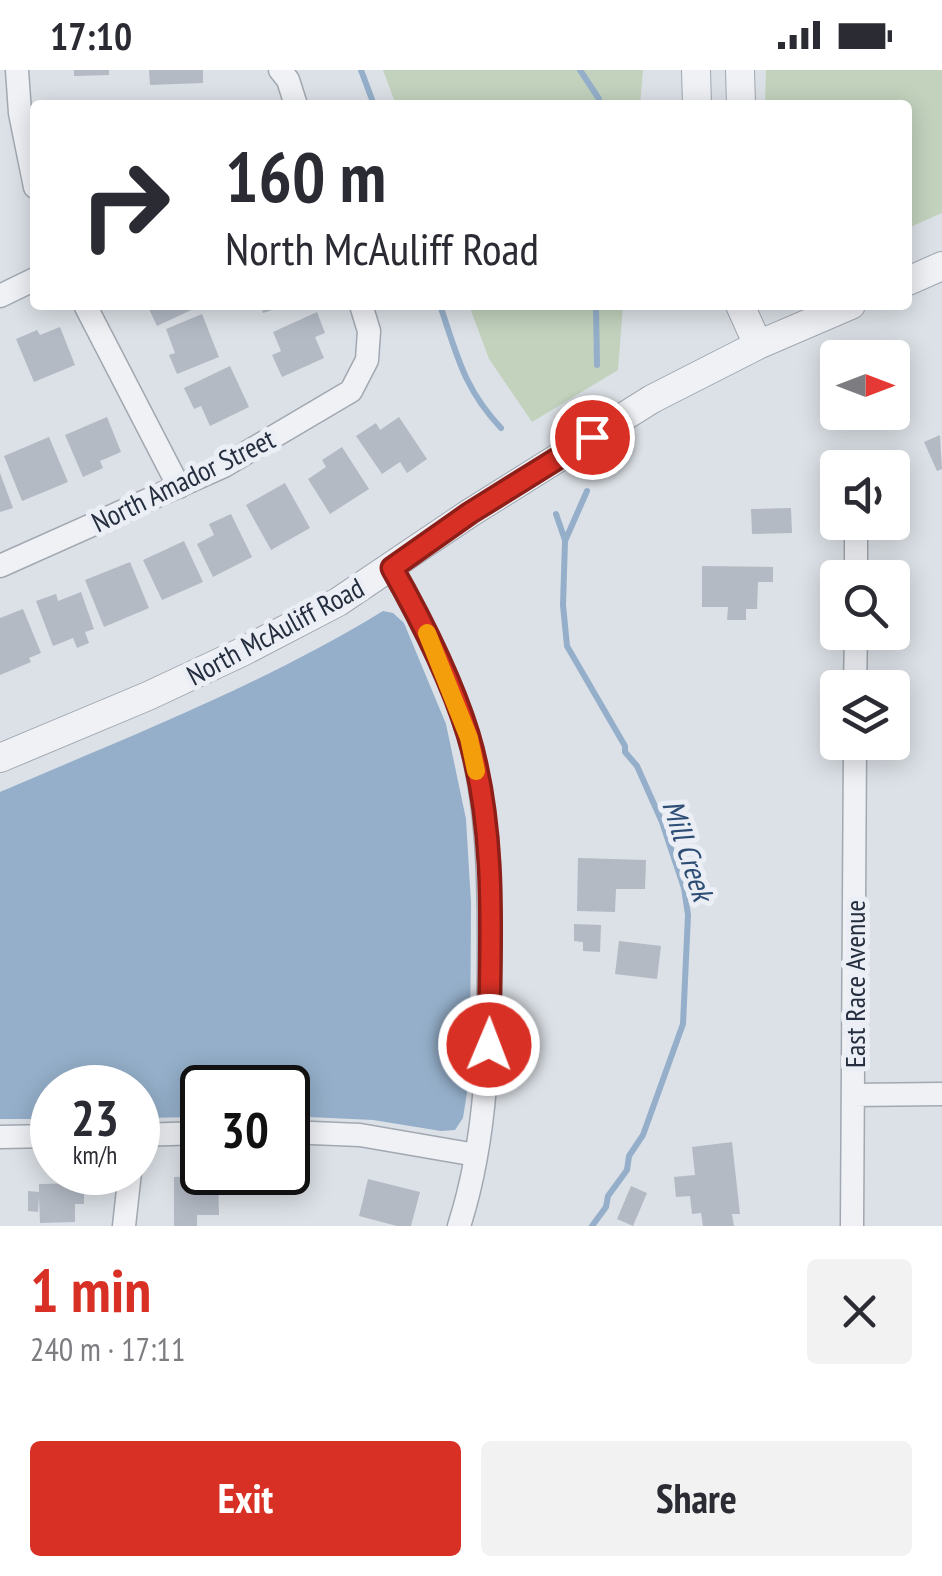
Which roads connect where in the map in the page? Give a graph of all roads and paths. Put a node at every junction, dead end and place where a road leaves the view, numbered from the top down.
1 (16, 70) edge
2 (280, 70) edge
3 (696, 70) edge
4 (740, 70) edge
5 (294, 100) edge
6 (696, 100) edge
7 (741, 100) edge
8 (30, 162) edge
9 (942, 266) edge
10 (912, 279) edge
11 (30, 281) edge
12 (0, 296) edge
13 (88, 310) edge
14 (362, 310) edge
15 (742, 310) edge
16 (824, 310) edge
17 (798, 315) edge
18 (758, 345) junction
19 (179, 487) junction
20 (0, 566) edge
21 (392, 568) junction
22 (0, 758) edge
23 (855, 760) edge
24 (942, 1094) edge
25 (853, 1095) junction
26 (310, 1133) edge
27 (0, 1136) edge
28 (30, 1136) edge
29 (476, 1155) junction
30 (127, 1195) edge
31 (124, 1226) edge
32 (458, 1226) edge
33 (852, 1226) edge

1 - 8 street
2 - 5 street
3 - 6 street
4 - 7 street
9 - 10 street
11 - 12 street
13 - 19 street
14 - 19 street, North Amador Street
15 - 18 street
16 - 17 street, North McAuliff Road
17 - 18 street, North McAuliff Road
18 - 21 street, North McAuliff Road
19 - 20 street, North Amador Street
21 - 22 street, North McAuliff Road
21 - 29 street
23 - 25 street, East Race Avenue
24 - 25 street
25 - 33 street, East Race Avenue
26 - 29 street
27 - 28 street
29 - 32 street
30 - 31 street

